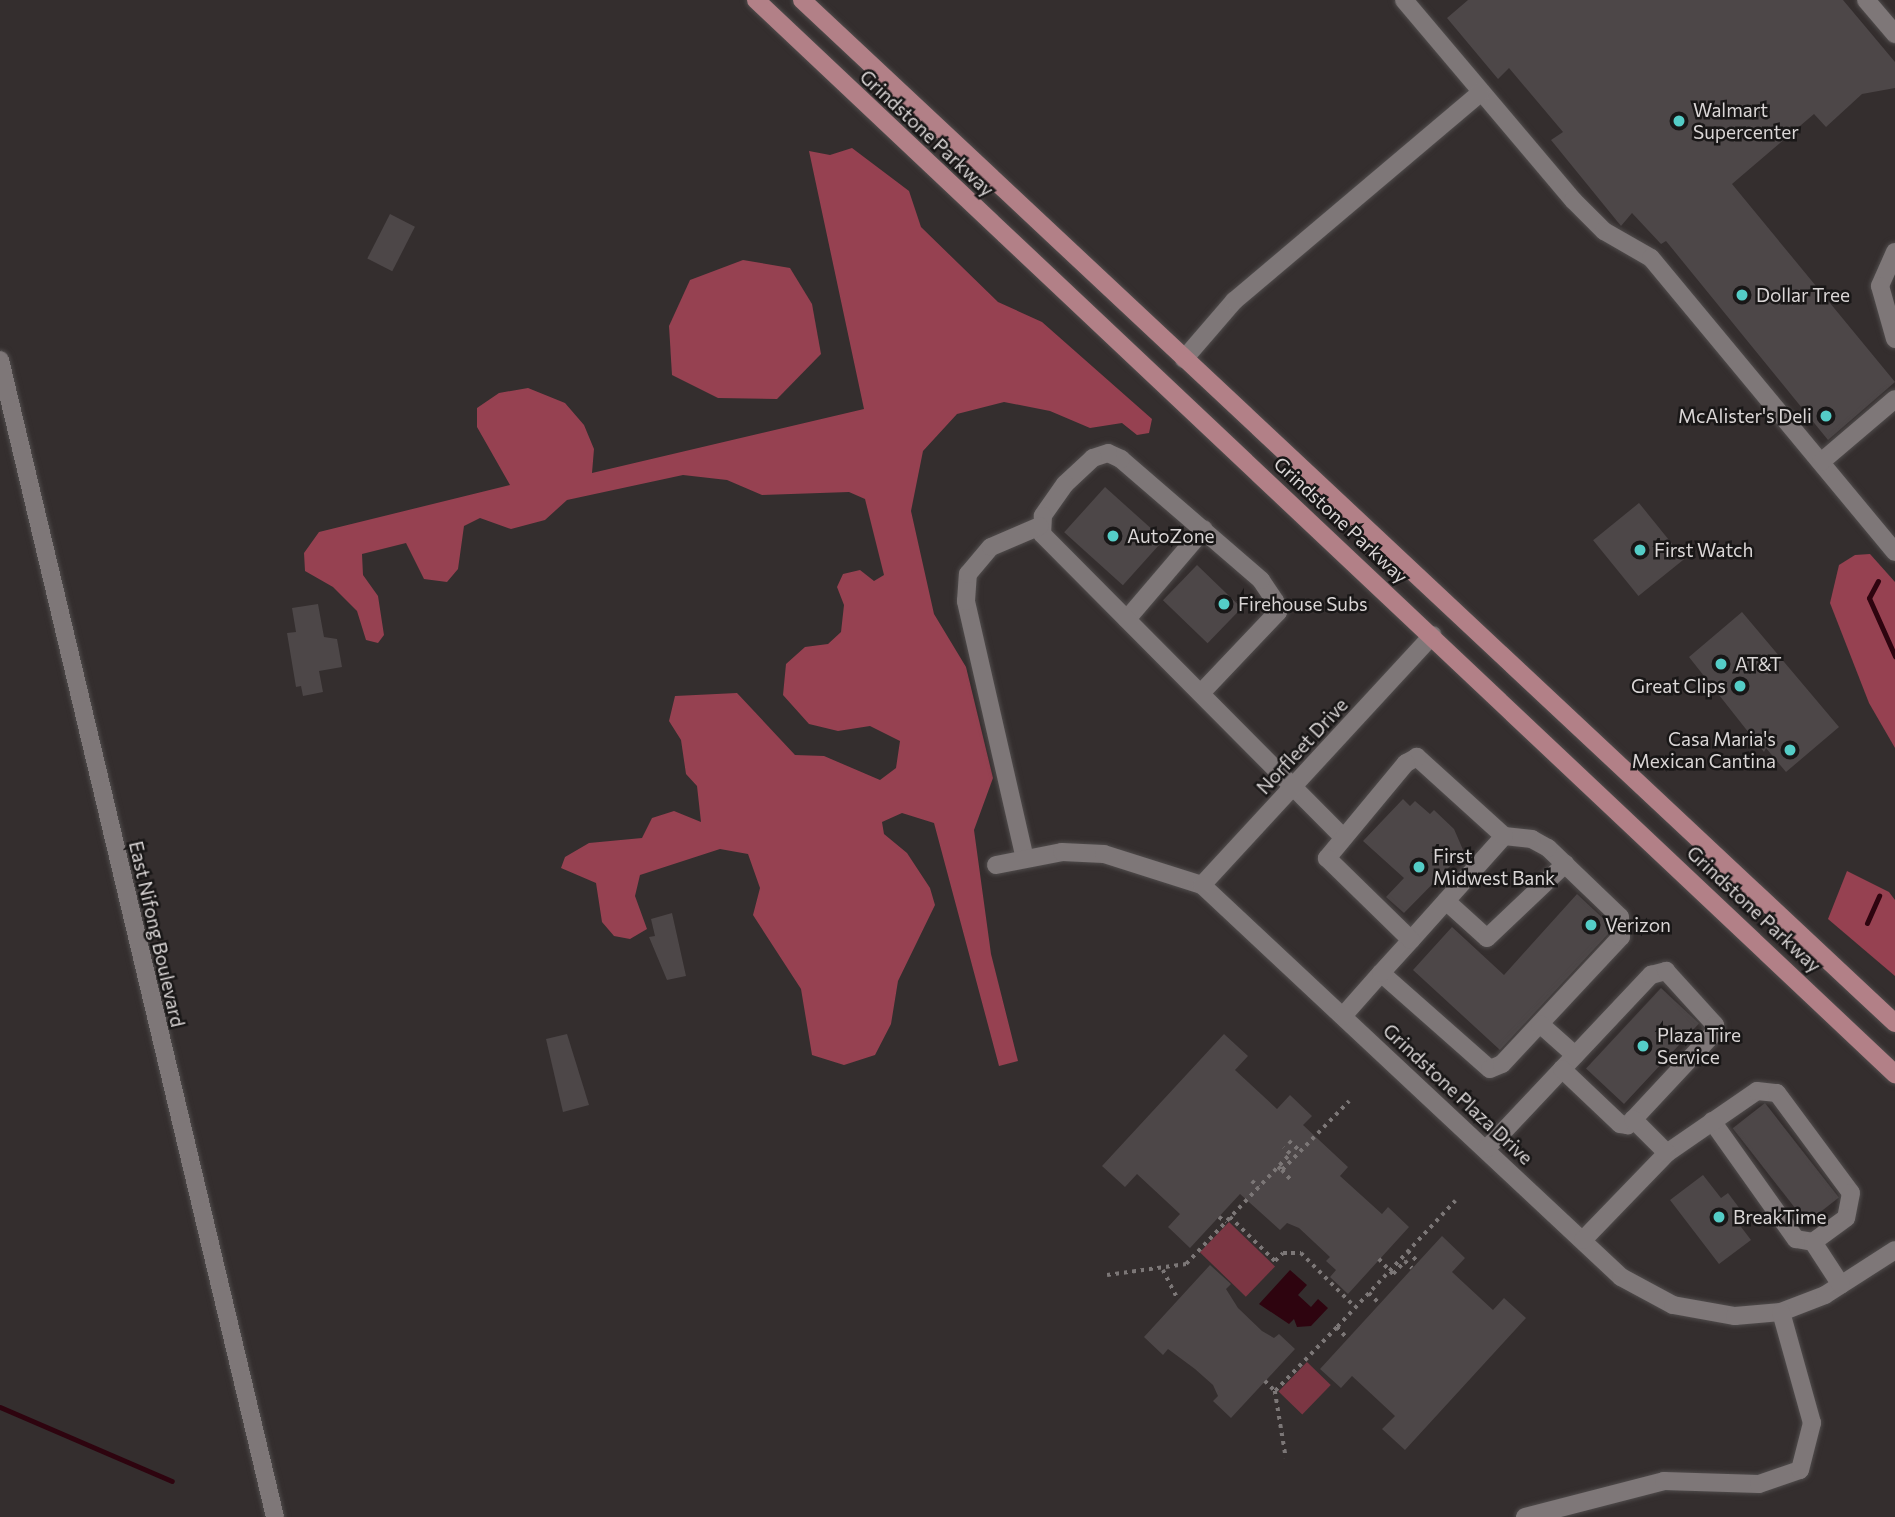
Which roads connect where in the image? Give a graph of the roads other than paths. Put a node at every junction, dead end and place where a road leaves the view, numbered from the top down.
1 (756, 0) edge
2 (802, 0) edge
3 (1404, 0) edge
4 (1866, 0) edge
5 (1895, 34) edge
6 (1480, 93) junction
7 (1895, 252) edge
8 (1895, 339) edge
9 (1184, 359) junction
10 (0, 360) edge
11 (1895, 399) edge
12 (1821, 462) junction
13 (1040, 526) junction
14 (1204, 529) junction
15 (1895, 552) edge
16 (1127, 619) junction
17 (1433, 635) junction
18 (1201, 694) junction
19 (1293, 786) junction
20 (1342, 836) junction
21 (1504, 836) junction
22 (1025, 859) junction
23 (1565, 864) junction
24 (996, 865) dead end
25 (1202, 885) junction
26 (1446, 901) junction
27 (1411, 940) junction
28 (1381, 973) junction
29 (1343, 1016) junction
30 (1895, 1023) edge
31 (1540, 1024) junction
32 (1575, 1055) junction
33 (1562, 1069) junction
34 (1895, 1074) edge
35 (1633, 1119) junction
36 (1713, 1121) junction
37 (1486, 1149) junction
38 (1667, 1153) junction
39 (1583, 1240) junction
40 (1813, 1242) junction
41 (1895, 1250) edge
42 (1841, 1285) junction
43 (1781, 1311) junction
44 (275, 1517) edge
45 (1525, 1517) edge

1 - 17 main road, Grindstone Parkway
2 - 9 main road, Grindstone Parkway
3 - 6 street
4 - 5 street
6 - 9 street
6 - 12 street
7 - 8 street
9 - 30 main road, Grindstone Parkway
10 - 44 street, East Nifong Boulevard
11 - 12 street
12 - 15 street
13 - 14 street
13 - 16 street
13 - 22 street
14 - 16 street
14 - 18 street
16 - 18 street
17 - 19 street, Norfleet Drive
17 - 34 main road, Grindstone Parkway
18 - 19 street
19 - 20 street
19 - 25 street, Norfleet Drive
20 - 21 street
20 - 27 street
21 - 23 street
21 - 26 street
22 - 24 street, Grindstone Plaza Drive
22 - 25 street, Grindstone Plaza Drive
23 - 26 street
23 - 31 street
25 - 29 street, Grindstone Plaza Drive
26 - 27 street
27 - 28 street
28 - 29 street
28 - 31 street
29 - 37 street, Grindstone Plaza Drive
31 - 32 street
32 - 33 street
32 - 35 street
33 - 35 street
33 - 37 street
35 - 38 street
36 - 38 street
36 - 40 street
36 - 40 street
37 - 39 street, Grindstone Plaza Drive
38 - 39 street
39 - 43 street, Grindstone Plaza Drive
40 - 42 street
41 - 42 street, Grindstone Plaza Drive
42 - 43 street, Grindstone Plaza Drive
43 - 45 street

